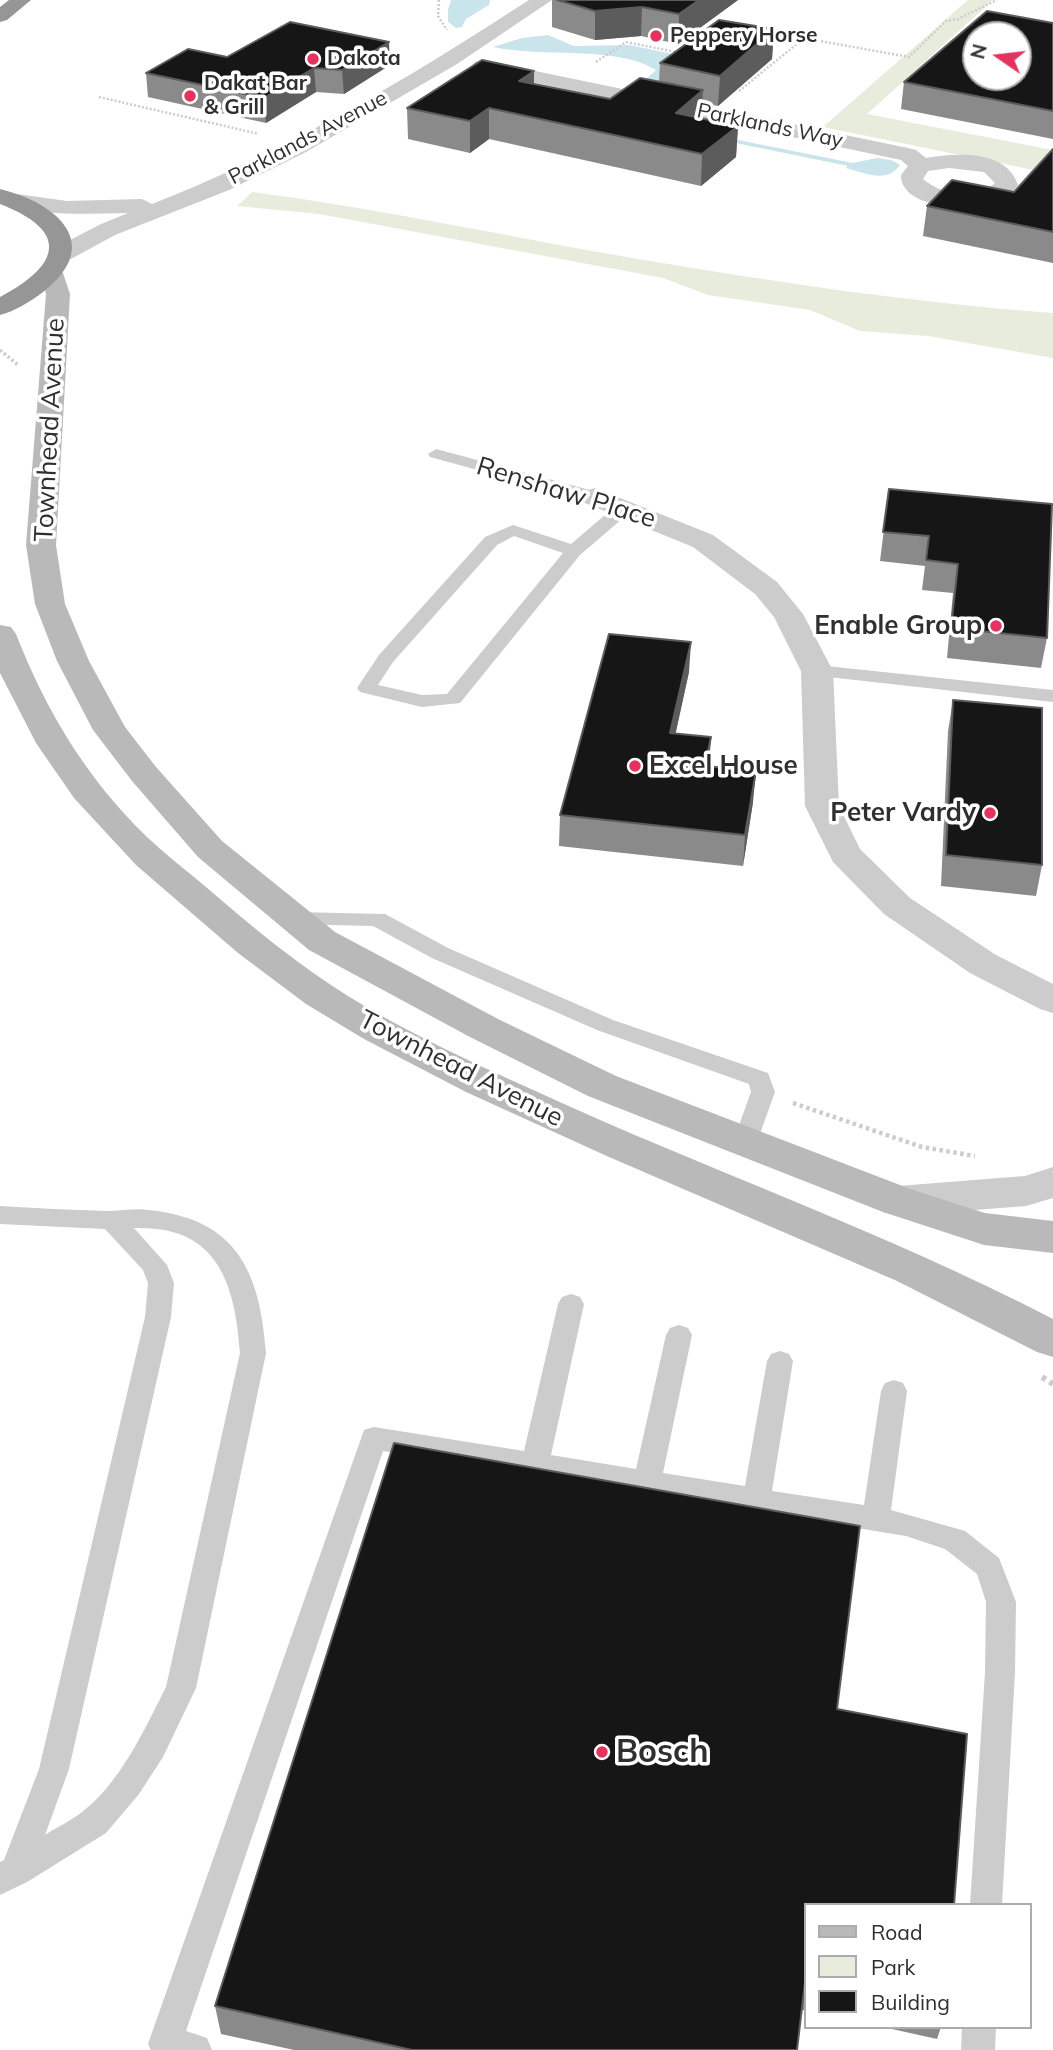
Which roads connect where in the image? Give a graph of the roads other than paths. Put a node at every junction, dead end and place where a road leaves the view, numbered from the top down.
1 (21, 0) edge
2 (542, 0) edge
3 (0, 16) edge
4 (450, 60) junction
5 (921, 166) dead end
6 (9, 199) edge
7 (175, 201) junction
8 (57, 263) junction
9 (0, 307) edge
10 (436, 454) dead end
11 (610, 502) junction
12 (574, 551) junction
13 (0, 634) edge
14 (817, 671) junction
15 (1053, 696) edge
16 (293, 919) junction
17 (1053, 1000) edge
18 (745, 1142) junction
19 (1053, 1182) edge
20 (898, 1201) junction
21 (0, 1215) edge
22 (111, 1220) junction
23 (1053, 1237) edge
24 (571, 1304) dead end
25 (679, 1335) dead end
26 (1053, 1339) edge
27 (779, 1361) dead end
28 (894, 1391) dead end
29 (535, 1464) junction
30 (647, 1482) junction
31 (757, 1500) junction
32 (876, 1519) junction
33 (8, 1876) edge
34 (986, 1903) edge
35 (979, 2029) edge
36 (195, 2050) edge
37 (978, 2050) edge

1 - 3 highway
2 - 4 street, Parklands Avenue
4 - 5 street, Parklands Way
4 - 7 street, Parklands Avenue
6 - 7 street, Parklands Avenue
6 - 8 highway
7 - 8 street, Parklands Avenue
8 - 9 highway
8 - 16 street, Townhead Avenue
10 - 11 lane, Renshaw Place
11 - 12 lane
11 - 14 street, Renshaw Place
12 - 12 lane
13 - 26 street, Townhead Avenue
14 - 15 lane
14 - 17 street, Renshaw Place
16 - 18 street, Townhead Avenue
16 - 18 lane
18 - 20 street, Townhead Avenue
19 - 20 street
20 - 23 street, Townhead Avenue
21 - 22 lane
22 - 33 lane
22 - 33 lane
24 - 29 lane
25 - 30 lane
27 - 31 lane
28 - 32 lane
29 - 30 lane
29 - 36 lane
30 - 31 lane
31 - 32 lane
32 - 34 lane
35 - 37 lane

